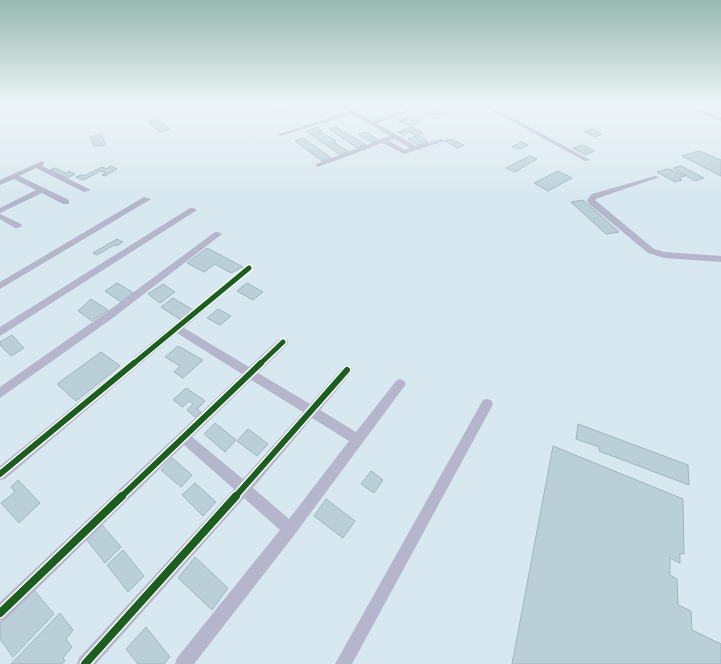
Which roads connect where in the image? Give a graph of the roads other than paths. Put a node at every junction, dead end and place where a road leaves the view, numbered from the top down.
1 (542, 136) edge
2 (394, 137) joint
3 (384, 141) junction
4 (442, 141) dead end
5 (416, 149) junction
6 (587, 160) dead end
7 (45, 162) dead end
8 (318, 165) dead end
9 (37, 166) junction
10 (14, 176) junction
11 (657, 178) dead end
12 (0, 182) edge
13 (42, 190) junction
14 (87, 190) dead end
15 (148, 199) dead end
16 (66, 202) dead end
17 (193, 210) dead end
18 (0, 211) edge
19 (0, 216) edge
20 (18, 226) dead end
21 (218, 234) dead end
22 (721, 259) edge
23 (249, 268) dead end
24 (0, 286) edge
25 (176, 328) junction
26 (0, 332) edge
27 (283, 342) dead end
28 (347, 370) dead end
29 (250, 373) junction
30 (400, 384) dead end
31 (0, 393) edge
32 (488, 404) dead end
33 (312, 411) junction
34 (184, 437) junction
35 (357, 440) junction
36 (0, 474) edge
37 (243, 489) junction
38 (290, 529) junction
39 (0, 613) edge
40 (85, 664) edge
41 (183, 664) edge
42 (343, 664) edge

1 - 6 street
2 - 3 street
2 - 5 street
3 - 5 street
3 - 8 street
4 - 5 street
7 - 9 street
9 - 10 street
9 - 14 street
10 - 12 street
10 - 13 street
11 - 22 street
13 - 16 street
13 - 18 street
15 - 24 street
17 - 26 street
19 - 20 street
21 - 31 street
23 - 25 street
25 - 29 street
25 - 36 street
27 - 29 street
28 - 33 street
29 - 33 street
29 - 34 street
30 - 35 street
32 - 42 street
33 - 35 street
33 - 37 street
34 - 37 street
34 - 39 street
35 - 38 street
37 - 38 street
37 - 40 street
38 - 41 street

